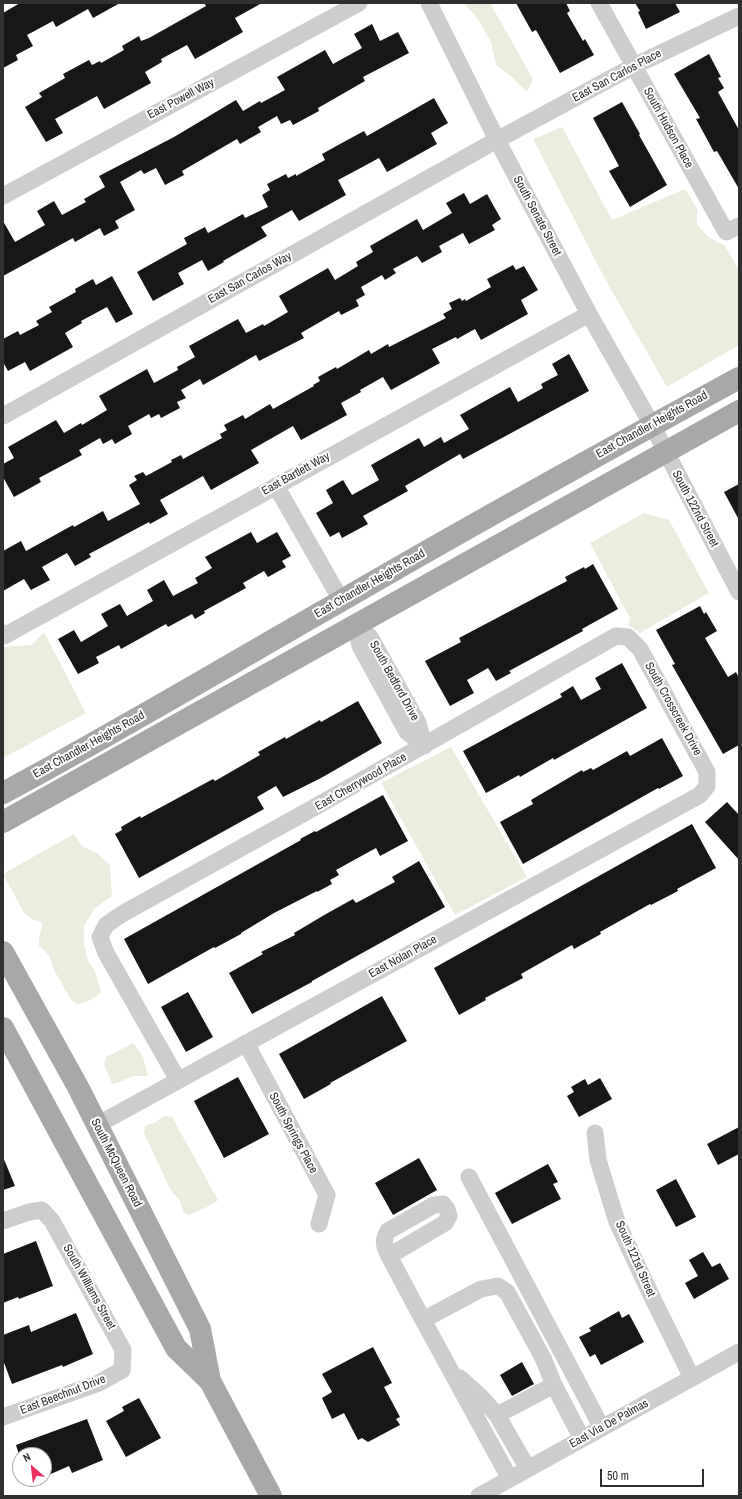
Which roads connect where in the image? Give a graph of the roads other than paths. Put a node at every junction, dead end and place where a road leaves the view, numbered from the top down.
1 (359, 3) edge
2 (429, 3) edge
3 (599, 3) edge
4 (739, 16) edge
5 (634, 66) junction
6 (497, 140) junction
7 (3, 196) edge
8 (732, 229) edge
9 (589, 314) junction
10 (739, 378) edge
11 (739, 411) edge
12 (3, 416) edge
13 (652, 425) junction
14 (665, 452) junction
15 (276, 486) junction
16 (734, 574) edge
17 (739, 592) edge
18 (341, 600) junction
19 (356, 625) junction
20 (4, 635) edge
21 (628, 637) joint
22 (424, 746) junction
23 (707, 786) joint
24 (3, 793) edge
25 (3, 822) edge
26 (3, 952) edge
27 (3, 1028) edge
28 (246, 1043) junction
29 (178, 1080) junction
30 (97, 1125) junction
31 (595, 1134) dead end
32 (469, 1177) dead end
33 (3, 1221) edge
34 (319, 1224) dead end
35 (389, 1256) dead end
36 (423, 1320) junction
37 (739, 1352) edge
38 (122, 1370) joint
39 (451, 1370) junction
40 (692, 1378) junction
41 (210, 1381) junction
42 (554, 1385) junction
43 (497, 1415) junction
44 (3, 1417) edge
45 (602, 1428) junction
46 (582, 1439) junction
47 (528, 1469) junction
48 (510, 1479) junction
49 (271, 1496) edge
50 (479, 1496) edge

1 - 7 street, East Powell Way
2 - 6 street, South Senate Street
3 - 5 street, South Hudson Place
4 - 5 street, East San Carlos Place
5 - 6 street, East San Carlos Place
5 - 8 street, South Hudson Place
6 - 9 street, South Senate Street
6 - 12 street, East San Carlos Way
9 - 13 street, South Senate Street
9 - 15 street, East Bartlett Way
10 - 13 main road, East Chandler Heights Road
11 - 14 main road, East Chandler Heights Road
13 - 14 street, South 122nd Street
13 - 18 main road, East Chandler Heights Road
14 - 16 street, South 122nd Street
14 - 19 main road, East Chandler Heights Road
15 - 18 street
15 - 20 street, East Bartlett Way
16 - 17 street, South 122nd Street
18 - 19 main road
18 - 24 main road, East Chandler Heights Road
19 - 22 street, South Bedford Drive
19 - 25 main road, East Chandler Heights Road
21 - 22 street, East Cherrywood Place
21 - 23 street, South Crosscreek Drive
22 - 29 street, East Cherrywood Place
23 - 28 street, East Nolan Place
26 - 30 main road, South McQueen Road
27 - 41 main road, South McQueen Road
28 - 29 street, East Nolan Place
28 - 34 street, South Springs Place
29 - 30 street, East Nolan Place
30 - 41 main road, South McQueen Road
31 - 40 street, South 121st Street
32 - 45 street
33 - 38 street, South Williams Street
35 - 36 street
36 - 39 street
36 - 42 street
37 - 40 street, East Via De Palmas
38 - 44 street, East Beechnut Drive
39 - 43 street
39 - 48 street
40 - 45 street, East Via De Palmas
41 - 49 main road, South McQueen Road
42 - 43 street
42 - 46 street
43 - 47 street
45 - 46 street, East Via De Palmas
46 - 47 street, East Via De Palmas
47 - 48 street, East Via De Palmas
48 - 50 street, East Via De Palmas

